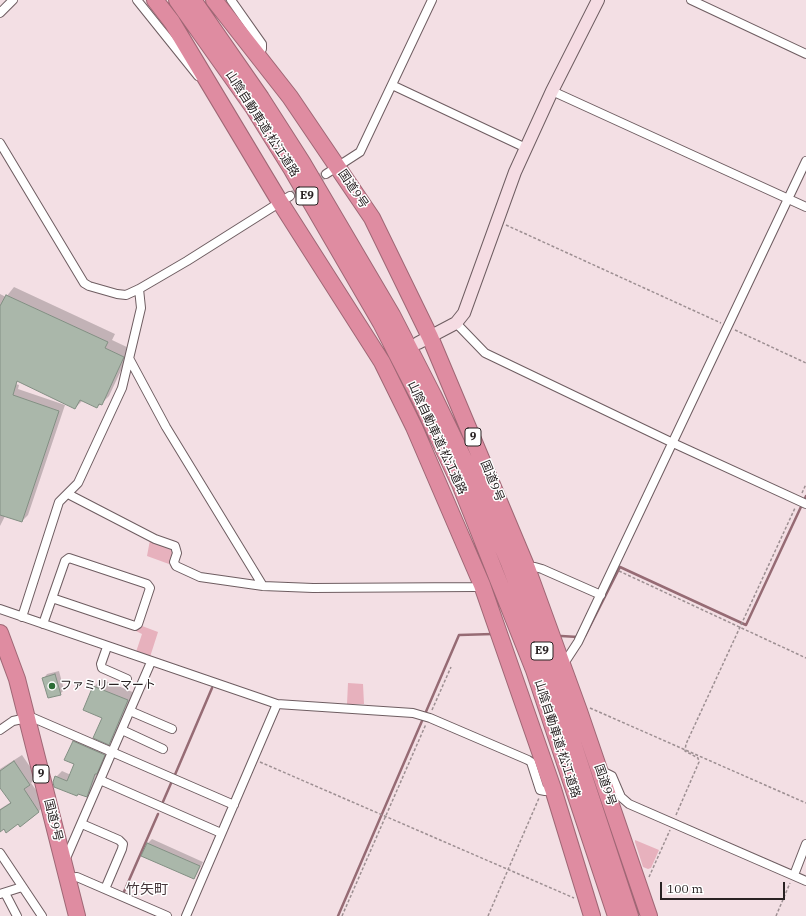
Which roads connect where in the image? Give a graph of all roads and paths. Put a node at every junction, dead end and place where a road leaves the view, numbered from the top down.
1 (13, 0) edge
2 (137, 0) edge
3 (156, 0) edge
4 (177, 0) edge
5 (193, 0) edge
6 (214, 0) edge
7 (231, 0) edge
8 (432, 0) edge
9 (598, 0) edge
10 (691, 0) edge
11 (0, 13) edge
12 (257, 53) junction
13 (806, 54) edge
14 (206, 78) junction
15 (392, 85) junction
16 (552, 91) junction
17 (0, 143) edge
18 (526, 148) junction
19 (806, 161) edge
20 (332, 171) junction
21 (788, 198) junction
22 (285, 199) junction
23 (806, 207) edge
24 (497, 220) junction
25 (139, 288) junction
26 (456, 323) junction
27 (728, 326) junction
28 (424, 340) junction
29 (130, 360) junction
30 (806, 363) edge
31 (673, 443) junction
32 (806, 484) edge
33 (68, 494) junction
34 (803, 503) edge
35 (525, 569) junction
36 (619, 571) dead end
37 (487, 583) junction
38 (263, 586) junction
39 (601, 595) junction
40 (52, 598) junction
41 (0, 609) edge
42 (22, 617) junction
43 (43, 624) junction
44 (739, 628) junction
45 (0, 633) edge
46 (107, 647) junction
47 (806, 658) edge
48 (151, 662) junction
49 (563, 665) junction
50 (451, 667) dead end
51 (127, 679) dead end
52 (277, 704) junction
53 (130, 711) junction
54 (604, 713) dead end
55 (26, 717) junction
56 (429, 717) junction
57 (172, 729) dead end
58 (0, 730) edge
59 (122, 730) junction
60 (163, 749) dead end
61 (685, 749) junction
62 (112, 752) junction
63 (254, 760) junction
64 (600, 775) junction
65 (100, 780) junction
66 (551, 789) junction
67 (806, 803) edge
68 (234, 805) junction
69 (385, 816) junction
70 (82, 824) junction
71 (672, 824) junction
72 (221, 833) junction
73 (806, 844) edge
74 (594, 850) junction
75 (0, 854) edge
76 (63, 860) junction
77 (508, 870) junction
78 (794, 875) junction
79 (67, 878) junction
80 (649, 881) dead end
81 (806, 881) edge
82 (22, 886) junction
83 (105, 889) junction
84 (3, 893) edge
85 (576, 900) dead end
86 (626, 913) edge
87 (17, 916) edge
88 (42, 916) edge
89 (77, 916) edge
90 (167, 916) edge
91 (186, 916) edge
92 (342, 916) edge
93 (488, 916) edge
94 (592, 916) edge
95 (611, 916) edge
96 (649, 916) edge
97 (776, 916) edge

1 - 11 street
2 - 14 street
3 - 14 highway
4 - 74 highway, 山陰自動車道;松江道路 / E9
5 - 86 highway, 山陰自動車道;松江道路 / E9
6 - 12 highway, 国道9号 / 9
7 - 12 street
8 - 15 street
9 - 16 street
10 - 13 street
12 - 20 highway, 国道9号 / 9
14 - 22 highway
15 - 18 street
15 - 20 street
16 - 18 street
16 - 21 street
17 - 25 street
18 - 24 street
19 - 21 street
20 - 28 highway, 国道9号 / 9
21 - 23 street
21 - 27 street
22 - 25 street
22 - 37 highway
24 - 26 street
24 - 27 path
25 - 29 street
26 - 28 street
26 - 31 street
27 - 30 path
27 - 31 street
28 - 35 highway, 国道9号 / 9
29 - 33 street
29 - 38 street
31 - 34 street
31 - 39 street
32 - 34 path
33 - 38 street
33 - 42 street
34 - 44 path
35 - 39 street
35 - 49 highway, 国道9号 / 9
36 - 44 path
37 - 38 street
37 - 66 highway
39 - 49 street
40 - 40 street
40 - 43 street
41 - 42 street
42 - 43 street
43 - 46 street
44 - 47 path
44 - 61 path
45 - 55 highway, 国道9号 / 9
46 - 48 street
46 - 51 street
48 - 52 street
48 - 53 street
49 - 64 highway, 国道9号 / 9
50 - 56 path
52 - 56 street
52 - 63 street
53 - 57 street
53 - 59 street
54 - 61 path
55 - 58 street
55 - 62 street
55 - 76 highway, 国道9号 / 9
56 - 66 street
56 - 69 path
59 - 60 street
59 - 62 street
61 - 67 path
61 - 71 path
62 - 65 street
62 - 68 street
63 - 68 street
63 - 69 path
64 - 71 street
64 - 96 highway, 国道9号 / 9
65 - 70 street
65 - 72 street
66 - 77 path
66 - 94 highway
68 - 72 street
69 - 77 path
69 - 92 path
70 - 76 street
70 - 83 street
71 - 78 street
71 - 80 path
72 - 91 street
73 - 78 street
74 - 86 highway, 山陰自動車道;松江道路 / E9
74 - 95 highway
75 - 82 street
76 - 79 highway, 国道9号 / 9
77 - 85 path
77 - 93 path
78 - 81 street
78 - 97 path
79 - 83 street
79 - 89 highway, 国道9号 / 9
82 - 84 street
82 - 88 street
83 - 90 street
84 - 87 street

